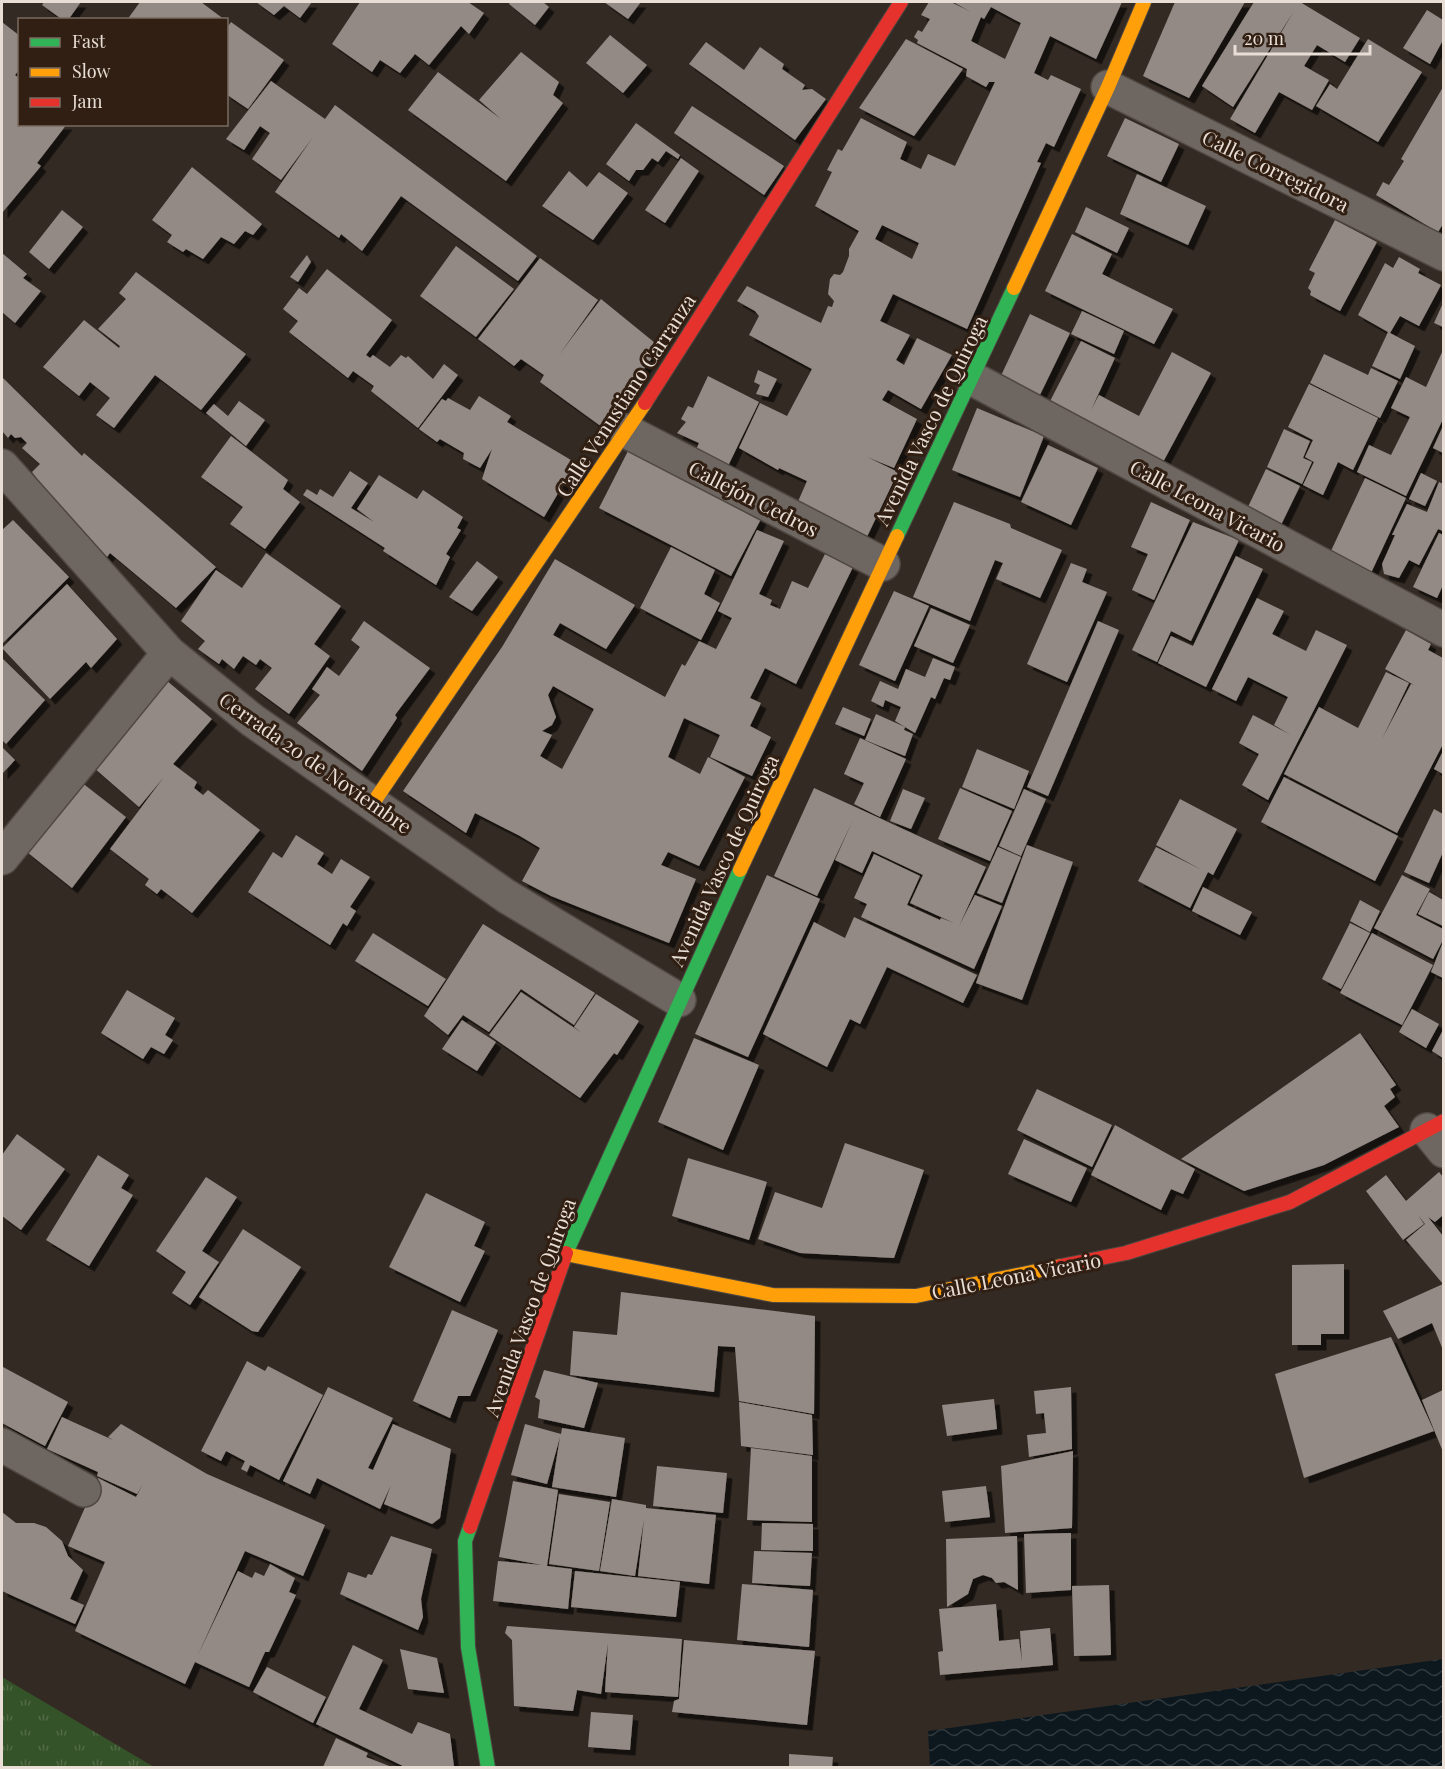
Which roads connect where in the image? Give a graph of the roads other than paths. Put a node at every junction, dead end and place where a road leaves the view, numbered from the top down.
1 (901, 2) edge
2 (1143, 2) edge
3 (1108, 87) junction
4 (1443, 254) edge
5 (973, 379) junction
6 (626, 431) junction
7 (6, 482) edge
8 (883, 564) junction
9 (1443, 630) edge
10 (169, 653) junction
11 (373, 803) junction
12 (2, 858) edge
13 (679, 1000) junction
14 (1438, 1134) edge
15 (565, 1254) junction
16 (2, 1445) edge
17 (84, 1490) dead end
18 (489, 1767) edge

1 - 6 street, Calle Venustiano Carranza
2 - 3 street, Avenida Vasco de Quiroga
3 - 4 street, Calle Corregidora
3 - 5 street, Avenida Vasco de Quiroga
5 - 8 street, Avenida Vasco de Quiroga
5 - 9 street, Calle Leona Vicario
6 - 8 street, Callejón Cedros
6 - 11 street, Calle Venustiano Carranza
7 - 10 street, Cerrada 20 de Noviembre
8 - 13 street, Avenida Vasco de Quiroga
10 - 11 street, Cerrada 20 de Noviembre
10 - 12 street
11 - 13 street, Cerrada 20 de Noviembre
13 - 15 street, Avenida Vasco de Quiroga
14 - 15 street, Calle Leona Vicario
15 - 18 street, Avenida Vasco de Quiroga
16 - 17 street

